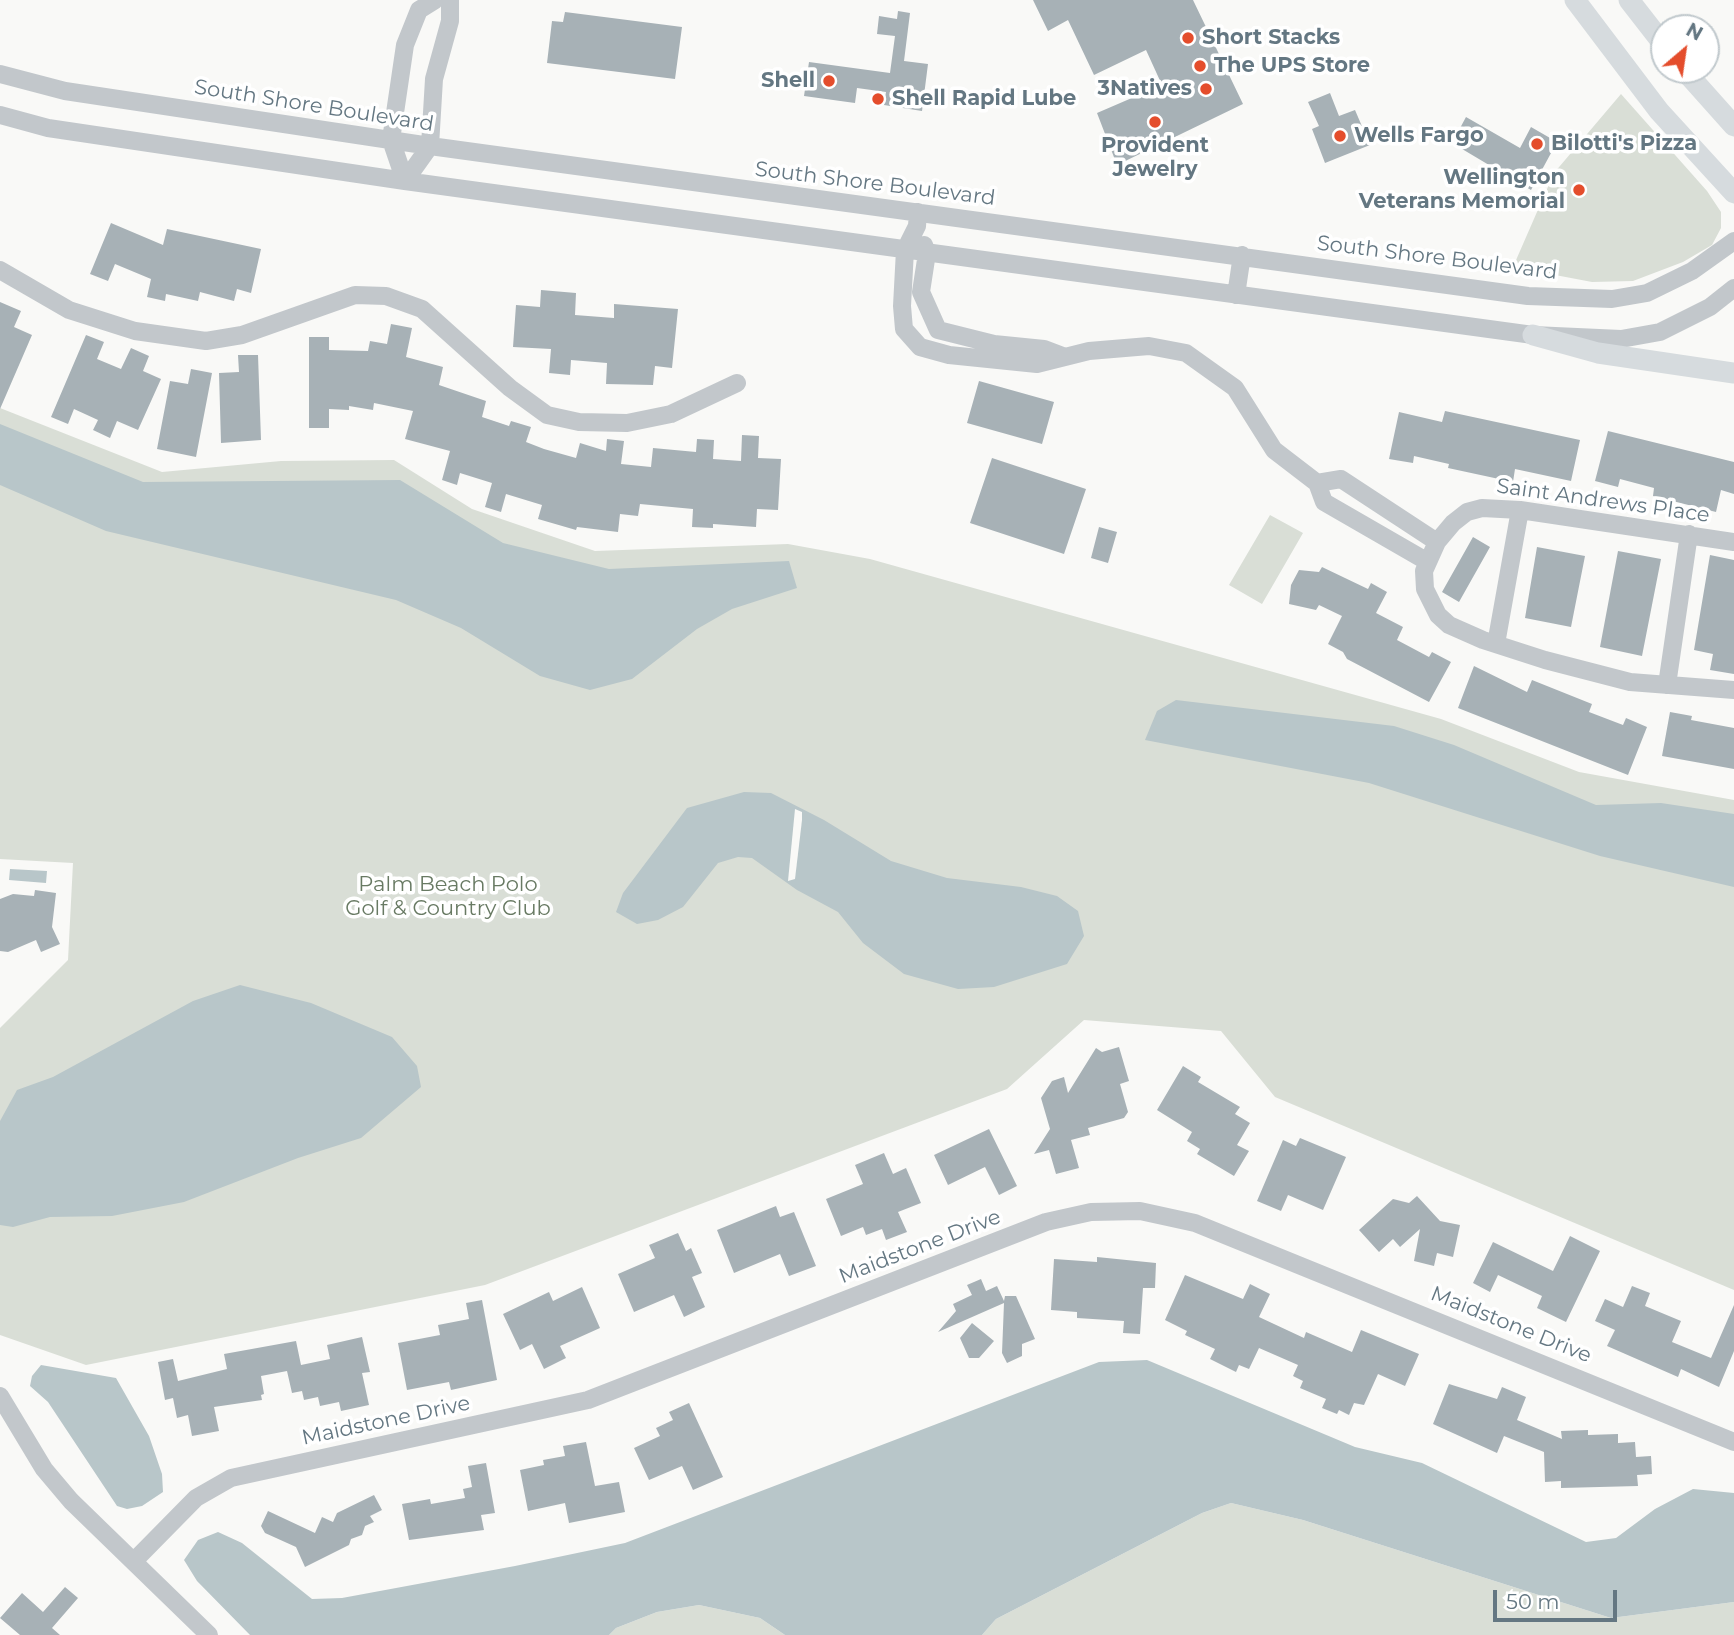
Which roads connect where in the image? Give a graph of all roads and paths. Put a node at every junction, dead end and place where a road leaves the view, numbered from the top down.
1 (435, 0) edge
2 (450, 0) edge
3 (1575, 0) edge
4 (1629, 0) edge
5 (1650, 27) edge
6 (0, 74) edge
7 (1696, 84) edge
8 (0, 115) edge
9 (1734, 126) edge
10 (391, 140) junction
11 (430, 146) junction
12 (405, 181) junction
13 (1734, 193) edge
14 (918, 219) junction
15 (1734, 242) edge
16 (905, 250) junction
17 (927, 253) junction
18 (1242, 255) junction
19 (0, 270) edge
20 (1734, 288) edge
21 (1236, 295) junction
22 (1533, 335) junction
23 (1065, 357) junction
24 (1734, 373) edge
25 (737, 383) dead end
26 (1317, 483) junction
27 (1520, 510) junction
28 (1689, 534) junction
29 (1437, 542) junction
30 (1734, 542) edge
31 (1428, 562) junction
32 (1496, 644) junction
33 (1667, 685) junction
34 (1734, 690) edge
35 (0, 1396) edge
36 (1734, 1442) edge
37 (134, 1561) junction
38 (209, 1635) edge

1 - 10 street
2 - 11 street
3 - 13 main road
4 - 5 main road
6 - 10 street, South Shore Boulevard
7 - 9 main road
8 - 12 street
10 - 11 street, South Shore Boulevard
10 - 12 street
11 - 12 street
11 - 14 street, South Shore Boulevard
12 - 16 street
14 - 16 street
14 - 17 street
14 - 18 street, South Shore Boulevard
15 - 18 street, South Shore Boulevard
16 - 17 street
16 - 23 street
17 - 21 street
17 - 23 street
18 - 21 street
19 - 25 street
20 - 22 street
21 - 22 street
22 - 24 main road
23 - 26 street
26 - 29 street
26 - 31 street
27 - 28 street, Saint Andrews Place
27 - 29 street, Saint Andrews Place
27 - 32 street
28 - 30 street, Saint Andrews Place
28 - 33 street
29 - 31 street, Saint Andrews Place
31 - 32 street, Saint Andrews Place
32 - 33 street, Saint Andrews Place
33 - 34 street, Saint Andrews Place
35 - 37 street
36 - 37 street, Maidstone Drive
37 - 38 street

